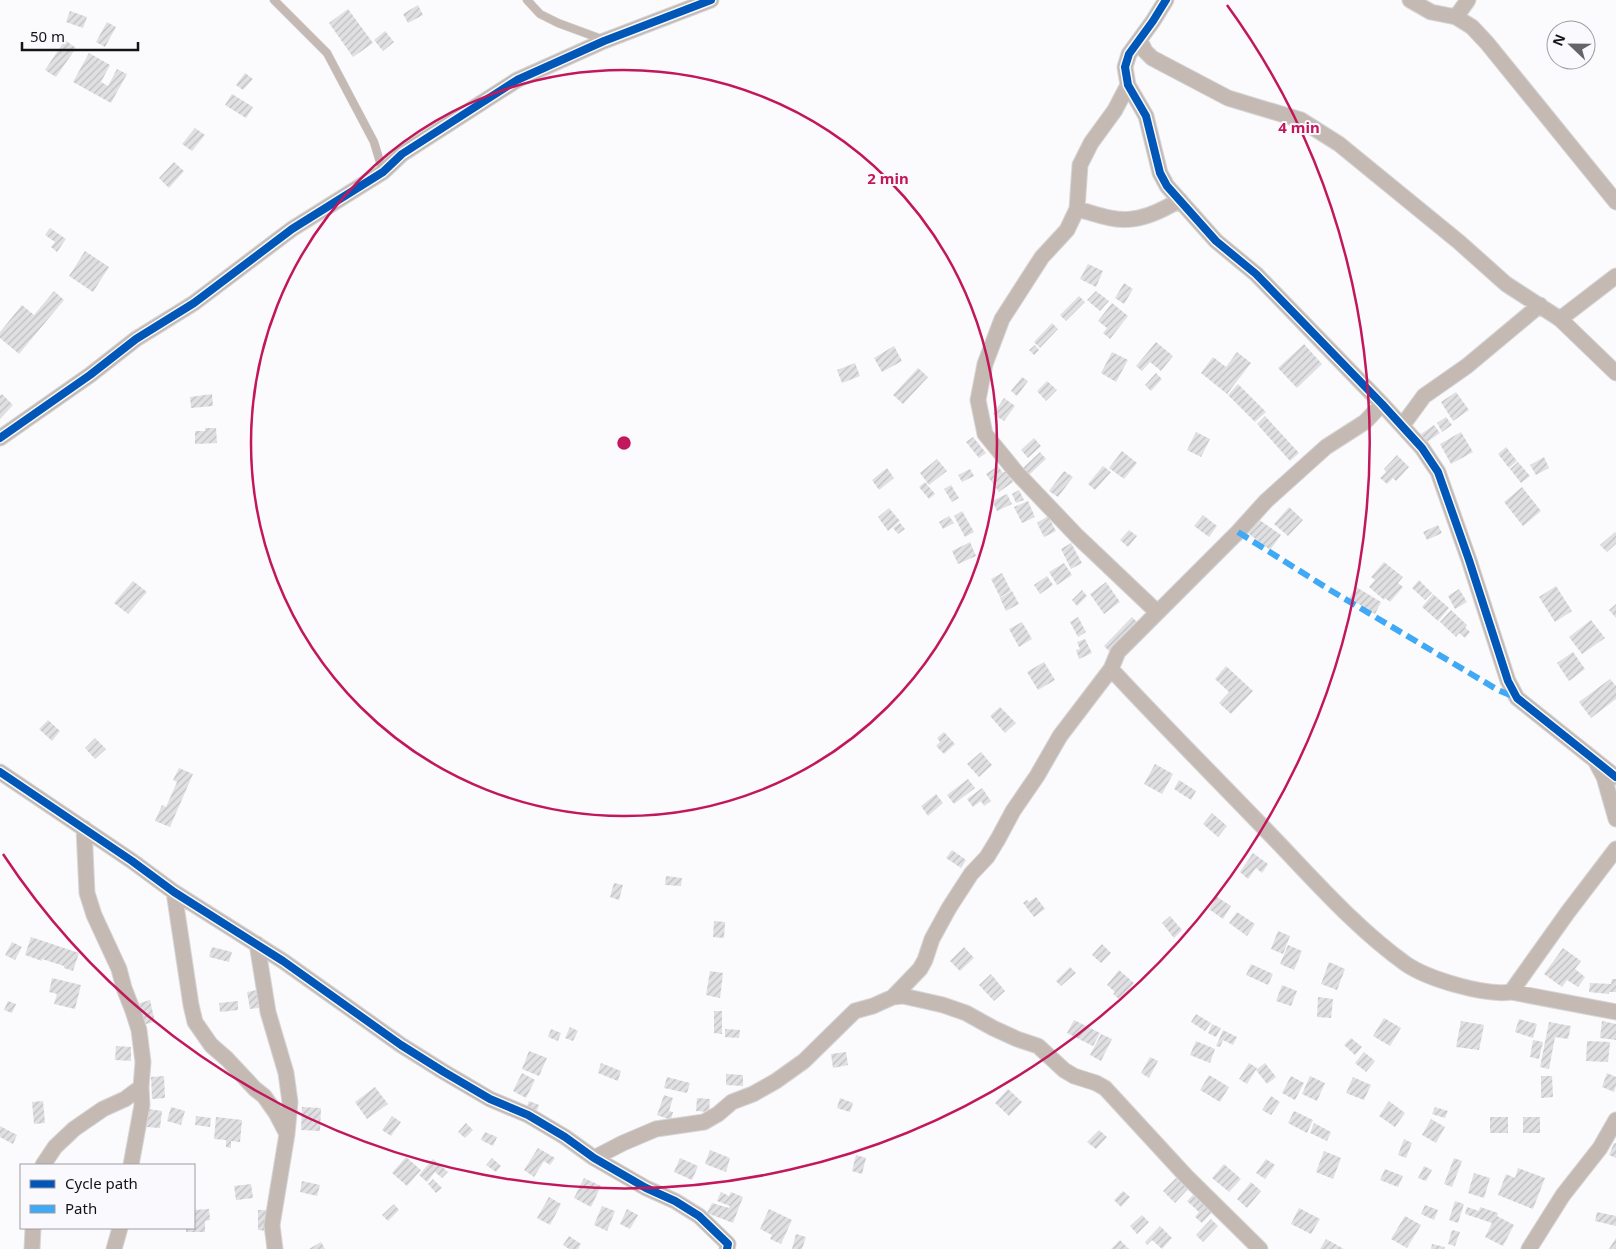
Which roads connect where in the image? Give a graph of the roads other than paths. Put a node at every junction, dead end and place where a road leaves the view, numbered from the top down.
1 (274, 0) edge
2 (527, 0) edge
3 (711, 0) edge
4 (1166, 0) edge
5 (1410, 0) edge
6 (1468, 0) edge
7 (1456, 17) junction
8 (1140, 40) junction
9 (604, 41) junction
10 (1128, 85) junction
11 (383, 172) junction
12 (1180, 200) junction
13 (1616, 202) edge
14 (1077, 209) junction
15 (1616, 276) edge
16 (1540, 306) junction
17 (1560, 319) junction
18 (1616, 374) edge
19 (1382, 404) junction
20 (1402, 426) junction
21 (0, 438) edge
22 (1157, 612) junction
23 (1111, 669) junction
24 (1595, 760) junction
25 (0, 772) edge
26 (1616, 777) edge
27 (1616, 819) edge
28 (84, 828) junction
29 (1616, 848) edge
30 (174, 892) junction
31 (258, 944) junction
32 (1511, 992) junction
33 (893, 997) junction
34 (1616, 1012) edge
35 (140, 1087) junction
36 (1616, 1120) edge
37 (287, 1134) junction
38 (594, 1158) junction
39 (44, 1164) edge
40 (131, 1164) edge
41 (33, 1229) edge
42 (120, 1229) edge
43 (32, 1249) edge
44 (114, 1249) edge
45 (275, 1249) edge
46 (726, 1249) edge
47 (1260, 1249) edge
48 (1529, 1249) edge

1 - 11 lane
2 - 9 lane
3 - 9 street
4 - 8 street
5 - 7 street
6 - 7 street
7 - 13 street
8 - 10 street
8 - 16 street
9 - 11 street
10 - 12 street
10 - 14 street
11 - 21 street
12 - 14 street
12 - 19 street
14 - 22 street
15 - 17 street
16 - 17 street
16 - 20 street
17 - 18 street
19 - 20 street
19 - 22 street
20 - 24 street
22 - 23 street
23 - 32 street
23 - 33 street
24 - 26 street
24 - 27 street
25 - 28 street
28 - 30 street
28 - 35 street
29 - 32 street
30 - 31 street
30 - 37 street
31 - 37 street
31 - 38 street
32 - 34 street
33 - 38 street
33 - 47 street
35 - 39 street
35 - 40 street
36 - 48 street
37 - 45 street
38 - 46 street
41 - 43 street
42 - 44 street

